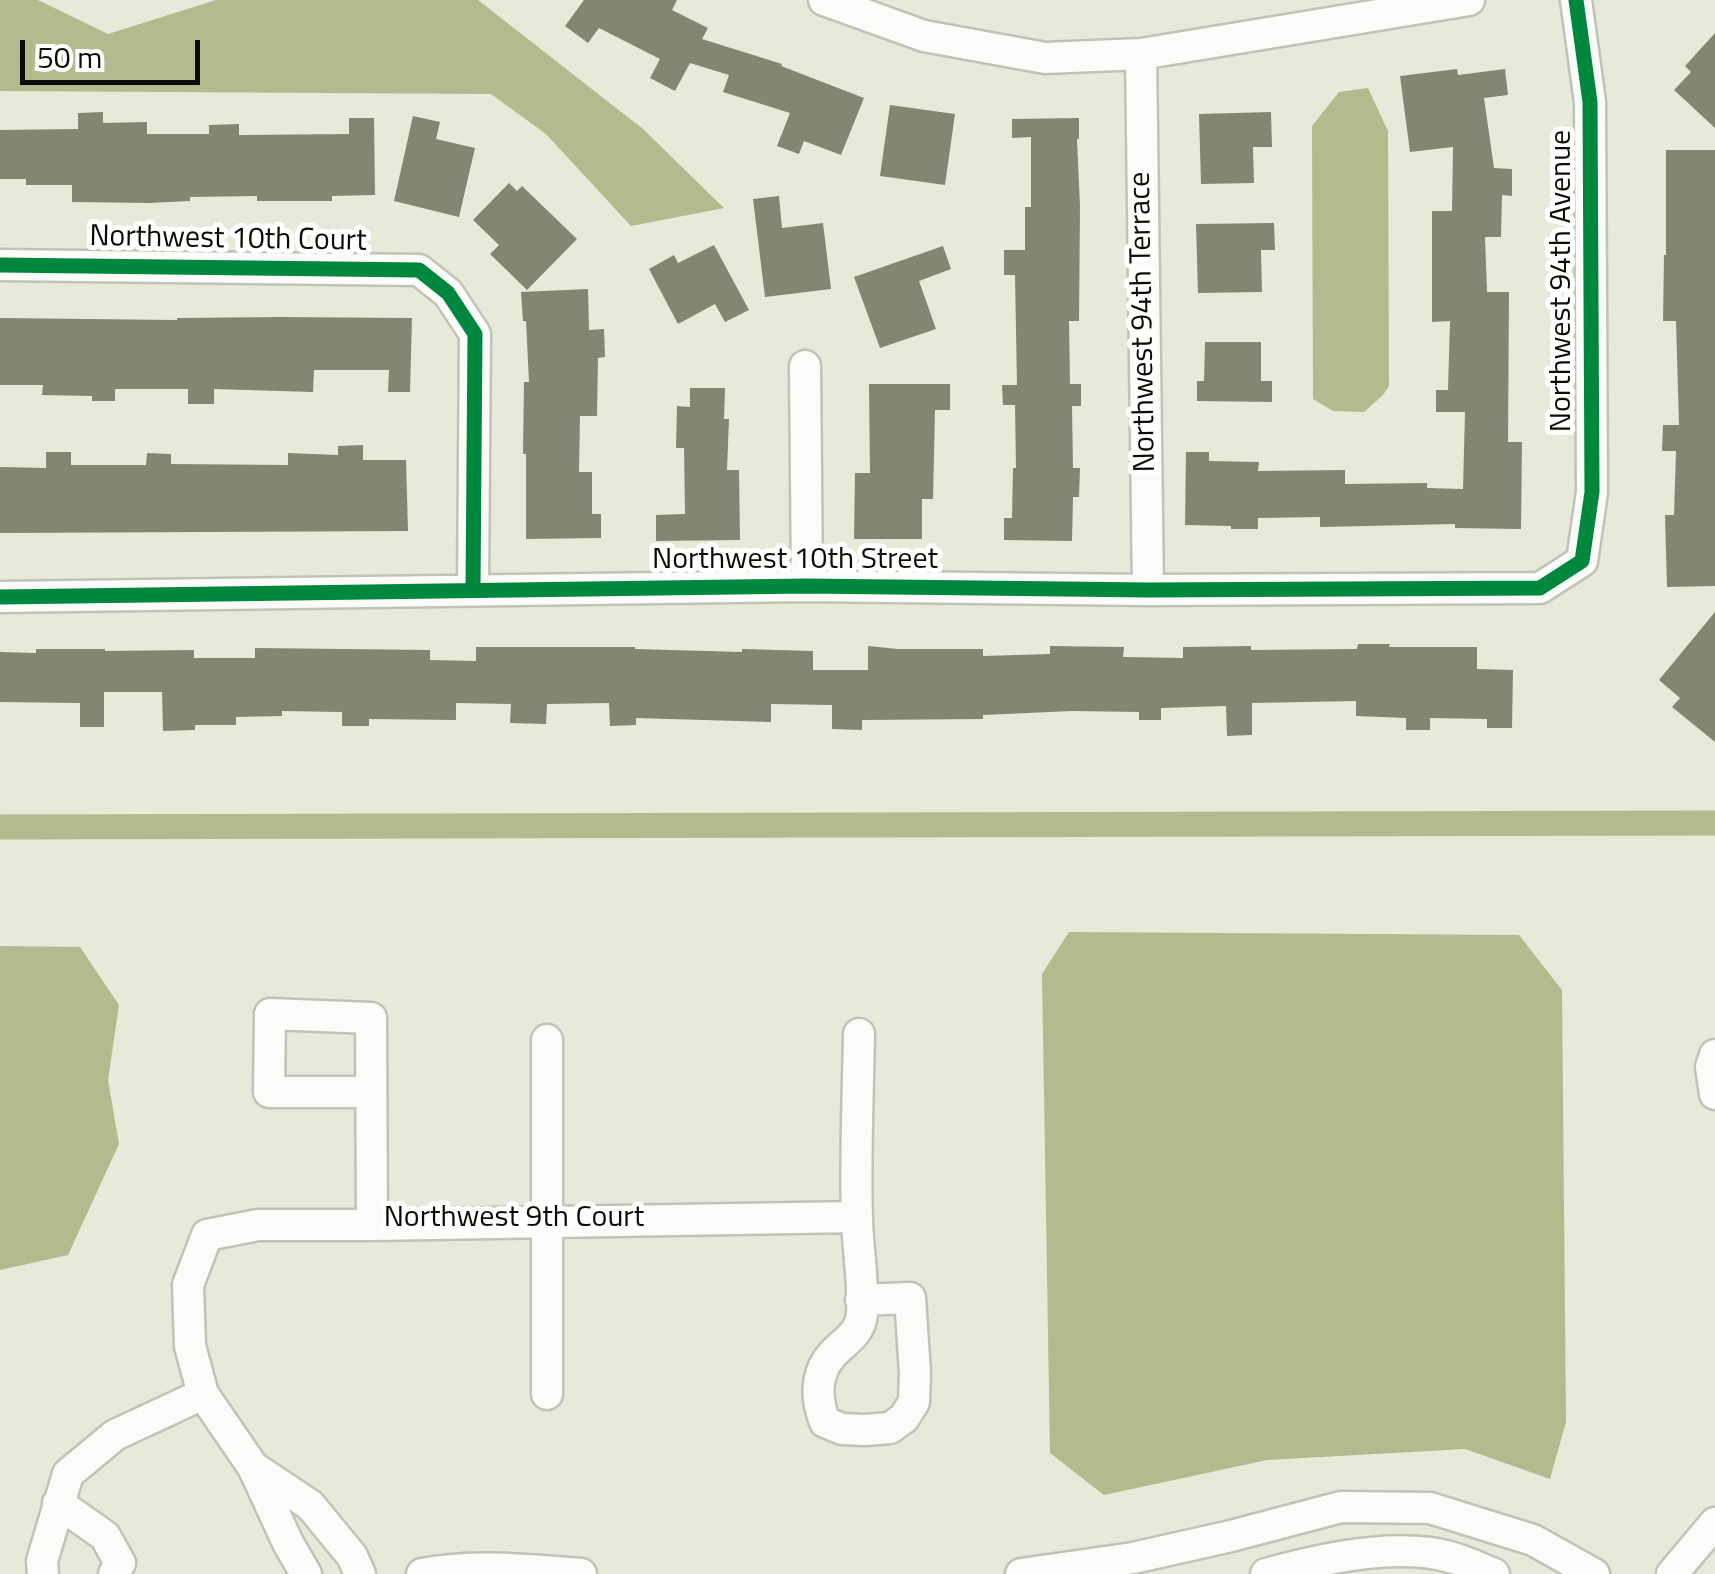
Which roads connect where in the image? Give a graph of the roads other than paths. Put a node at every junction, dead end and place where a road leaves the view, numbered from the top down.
1 (824, 0) edge
2 (1469, 0) edge
3 (1576, 0) edge
4 (1141, 54) junction
5 (0, 265) edge
6 (805, 366) dead end
7 (1582, 562) joint
8 (807, 586) junction
9 (473, 590) junction
10 (1148, 590) junction
11 (0, 596) edge
12 (859, 1034) dead end
13 (547, 1040) dead end
14 (1715, 1056) edge
15 (372, 1092) junction
16 (1715, 1094) edge
17 (857, 1217) junction
18 (547, 1222) junction
19 (372, 1225) junction
20 (861, 1300) junction
21 (203, 1394) junction
22 (548, 1394) dead end
23 (253, 1467) junction
24 (58, 1503) junction
25 (1715, 1523) edge
26 (1135, 1569) edge
27 (43, 1574) edge
28 (114, 1574) edge
29 (306, 1574) edge
30 (360, 1574) edge
31 (422, 1574) edge
32 (581, 1574) edge
33 (1020, 1574) edge
34 (1266, 1574) edge
35 (1494, 1574) edge
36 (1594, 1574) edge
37 (1672, 1574) edge

1 - 4 street
2 - 4 street
3 - 7 street, Northwest 94th Avenue
4 - 10 street, Northwest 94th Terrace
5 - 9 street, Northwest 10th Court
6 - 8 street
7 - 10 street, Northwest 10th Street
8 - 9 street, Northwest 10th Street
8 - 10 street, Northwest 10th Street
9 - 11 street, Northwest 10th Street
12 - 17 street
13 - 18 street
14 - 16 street
15 - 15 street, Northwest 9th Court
15 - 19 street, Northwest 9th Court
17 - 18 street, Northwest 9th Court
17 - 20 street
18 - 19 street, Northwest 9th Court
18 - 22 street
19 - 21 street
20 - 20 street
21 - 23 street
21 - 24 street
23 - 29 street
23 - 30 street
24 - 27 street
24 - 28 street
25 - 37 street
26 - 33 street
26 - 36 street
31 - 32 street
34 - 35 street

